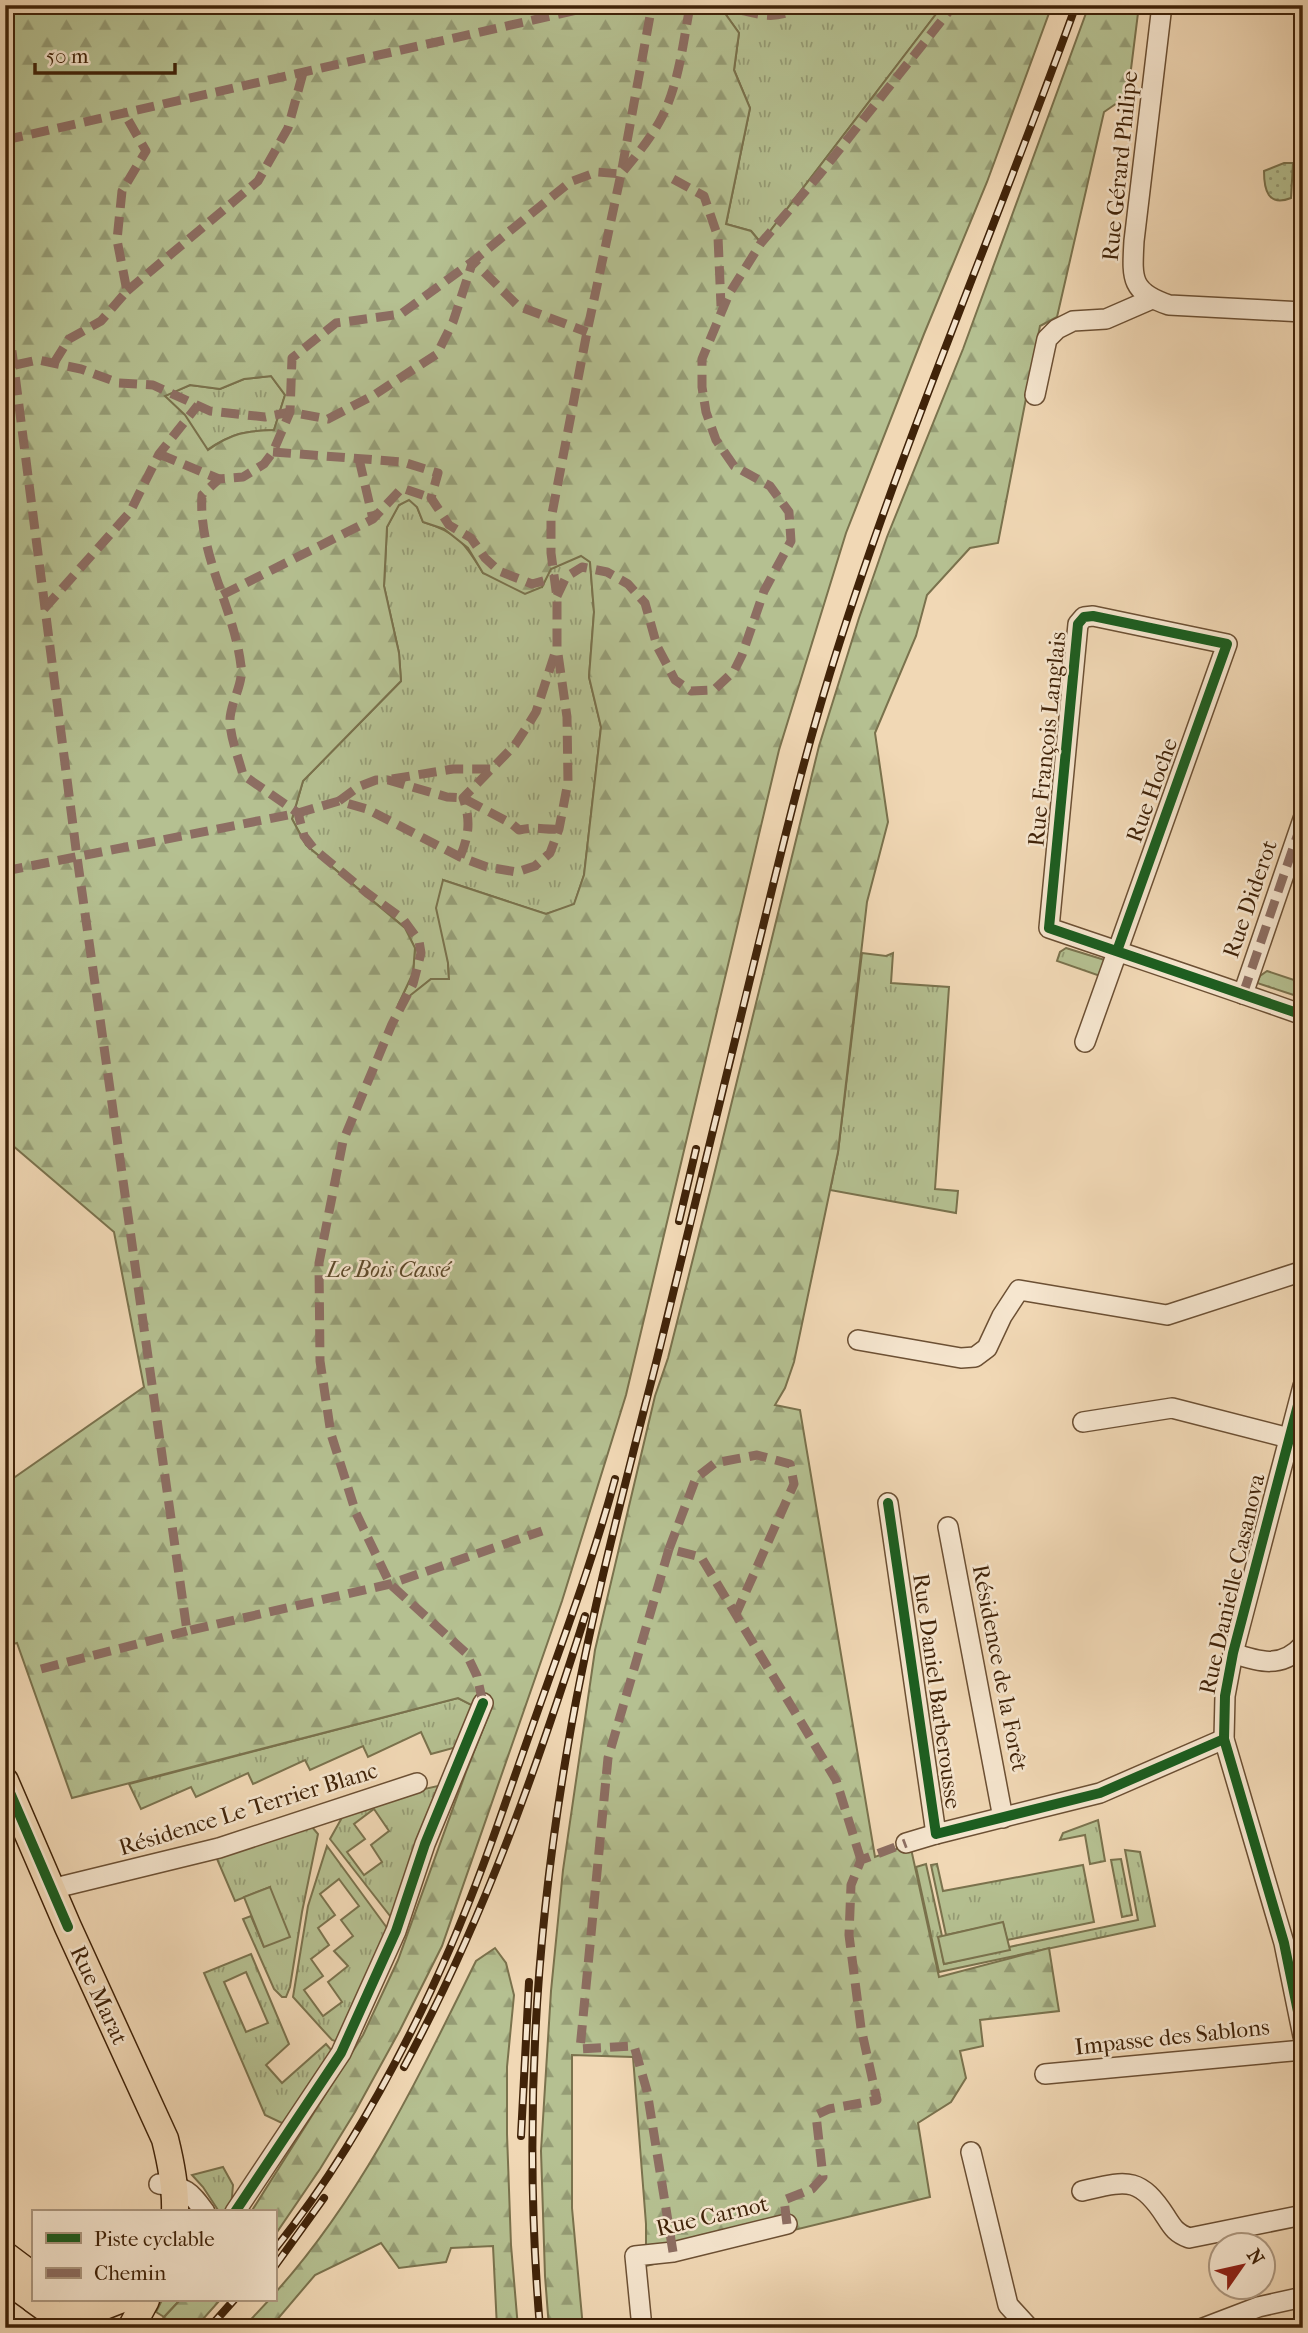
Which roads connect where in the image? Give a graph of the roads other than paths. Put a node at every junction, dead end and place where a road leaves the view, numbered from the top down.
1 (1162, 5) edge
2 (1152, 299) junction
3 (1303, 312) edge
4 (1035, 395) dead end
5 (1227, 644) joint
6 (1303, 820) edge
7 (1116, 951) junction
8 (1243, 994) junction
9 (1303, 1015) edge
10 (1085, 1042) dead end
11 (1303, 1271) edge
12 (858, 1340) dead end
13 (1303, 1386) edge
14 (1083, 1422) dead end
15 (1289, 1438) junction
16 (888, 1503) dead end
17 (948, 1527) dead end
18 (1303, 1645) edge
19 (1233, 1653) junction
20 (483, 1703) dead end
21 (1224, 1739) junction
22 (5, 1781) edge
23 (417, 1783) dead end
24 (1003, 1818) junction
25 (5, 1821) edge
26 (936, 1834) junction
27 (906, 1843) dead end
28 (51, 1889) junction
29 (1303, 2036) edge
30 (1303, 2050) edge
31 (1045, 2074) dead end
32 (971, 2152) dead end
33 (167, 2185) junction
34 (1082, 2191) dead end
35 (161, 2210) edge
36 (174, 2210) edge
37 (204, 2210) edge
38 (236, 2210) edge
39 (1303, 2215) edge
40 (787, 2224) dead end
41 (5, 2255) edge
42 (32, 2275) edge
43 (5, 2279) edge
44 (1303, 2297) edge
45 (32, 2298) edge
46 (43, 2302) edge
47 (116, 2302) edge
48 (121, 2302) edge
49 (145, 2302) edge
50 (71, 2311) edge
51 (1233, 2323) edge
52 (103, 2328) edge
53 (113, 2328) edge
54 (131, 2328) edge
55 (642, 2328) edge
56 (1029, 2328) edge
57 (1203, 2328) edge

1 - 2 street, Rue Gérard Philipe
2 - 3 street
2 - 4 street
5 - 7 street, Rue Hoche
5 - 7 street, Rue François Langlais
6 - 8 street, Rue Diderot
7 - 8 street
7 - 10 street, Rue Hoche
8 - 9 street
11 - 12 street
13 - 15 street, Rue Danielle Casanova
14 - 15 street
15 - 19 street, Rue Danielle Casanova
16 - 26 street, Rue Daniel Barberousse
17 - 24 street, Résidence de la Forêt
18 - 19 street
19 - 21 street, Rue Danielle Casanova
20 - 38 street
21 - 24 street, Rue Daniel Barberousse
21 - 29 street, Rue Danielle Casanova
22 - 28 main road, Rue Marat
23 - 28 street, Résidence Le Terrier Blanc
24 - 26 street, Rue Daniel Barberousse
25 - 33 main road, Rue Marat
26 - 27 street, Rue Daniel Barberousse
28 - 33 main road, Rue Marat
30 - 31 street, Impasse des Sablons
32 - 56 street
33 - 35 main road, Rue Marat
33 - 36 main road, Rue Marat
33 - 37 street
34 - 39 street
40 - 55 street, Rue Carnot
41 - 42 main road
43 - 45 main road
44 - 51 street
46 - 50 main road
47 - 50 main road
48 - 53 main road
49 - 54 main road
50 - 52 main road
51 - 57 street

